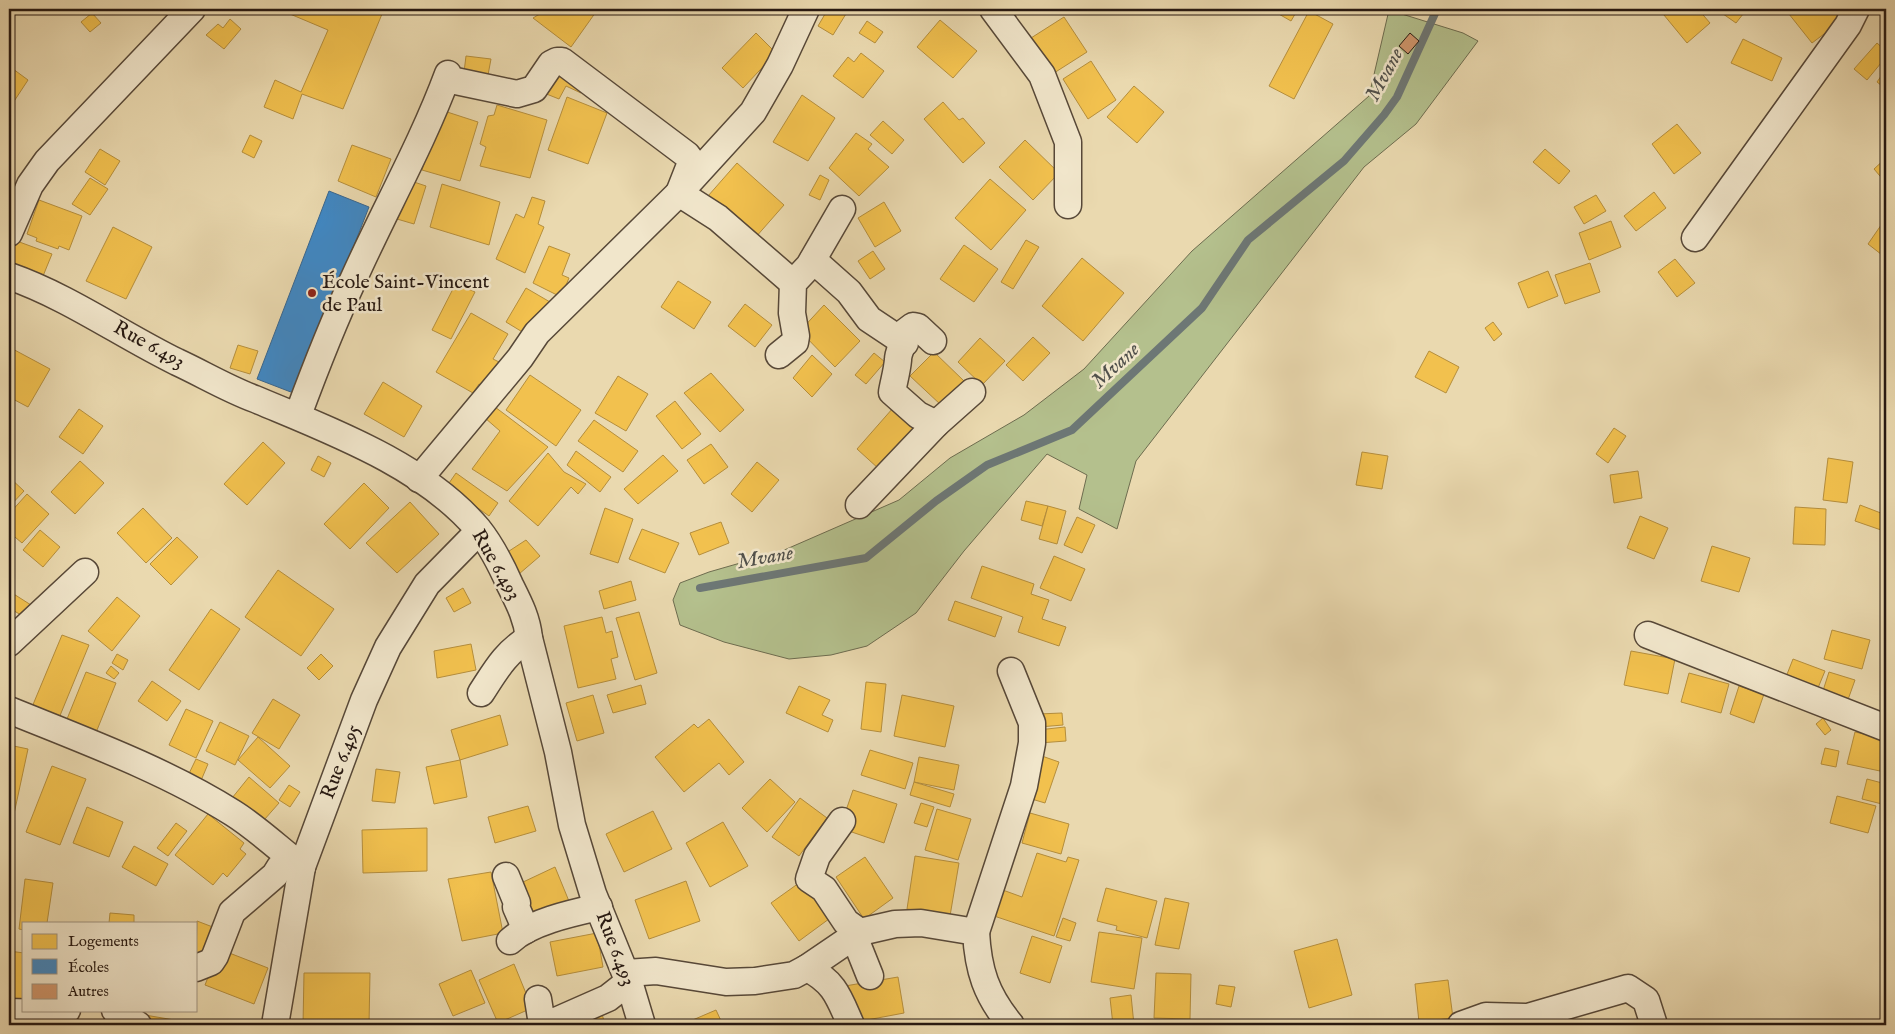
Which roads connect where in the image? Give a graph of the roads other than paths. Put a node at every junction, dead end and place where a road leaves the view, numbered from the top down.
1 (192, 9) edge
2 (806, 9) edge
3 (993, 9) edge
4 (1856, 9) edge
5 (679, 193) junction
6 (1068, 205) dead end
7 (842, 209) dead end
8 (9, 233) edge
9 (1695, 238) dead end
10 (813, 260) junction
11 (9, 276) edge
12 (793, 283) junction
13 (933, 341) dead end
14 (905, 343) junction
15 (779, 355) dead end
16 (972, 392) dead end
17 (298, 415) junction
18 (936, 424) junction
19 (419, 479) junction
20 (859, 504) dead end
21 (479, 531) junction
22 (85, 572) dead end
23 (1648, 635) dead end
24 (529, 638) junction
25 (9, 643) edge
26 (1011, 671) dead end
27 (481, 693) dead end
28 (9, 710) edge
29 (1886, 728) edge
30 (842, 821) dead end
31 (302, 867) junction
32 (506, 876) dead end
33 (599, 907) junction
34 (976, 932) junction
35 (857, 934) junction
36 (198, 967) edge
37 (807, 968) junction
38 (870, 976) dead end
39 (628, 979) junction
40 (538, 999) dead end
41 (9, 1012) edge
42 (53, 1012) edge
43 (118, 1012) edge
44 (997, 1020) edge
45 (138, 1025) edge
46 (275, 1025) edge
47 (642, 1025) edge
48 (851, 1025) edge
49 (1461, 1025) edge
50 (1654, 1025) edge

1 - 8 street
2 - 5 street
3 - 6 street
4 - 9 street
5 - 12 street
5 - 17 street
5 - 19 street
7 - 10 street
10 - 12 street
10 - 14 street
11 - 17 street, Rue 6.493
12 - 15 street
13 - 14 street
14 - 18 street
16 - 18 street
17 - 19 street, Rue 6.493
18 - 20 street
19 - 21 street, Rue 6.493
21 - 24 street, Rue 6.493
21 - 31 street, Rue 6.495
22 - 25 street
23 - 29 street
24 - 27 street
24 - 33 street, Rue 6.493
26 - 34 street
28 - 31 street
30 - 35 street
31 - 36 street
31 - 46 street, Rue 6.495
32 - 33 street
33 - 39 street, Rue 6.493
34 - 35 street
34 - 44 street
35 - 37 street
35 - 38 street
37 - 39 street
37 - 48 street
39 - 40 street
39 - 47 street, Rue 6.493
41 - 42 street
43 - 45 street
49 - 50 street

